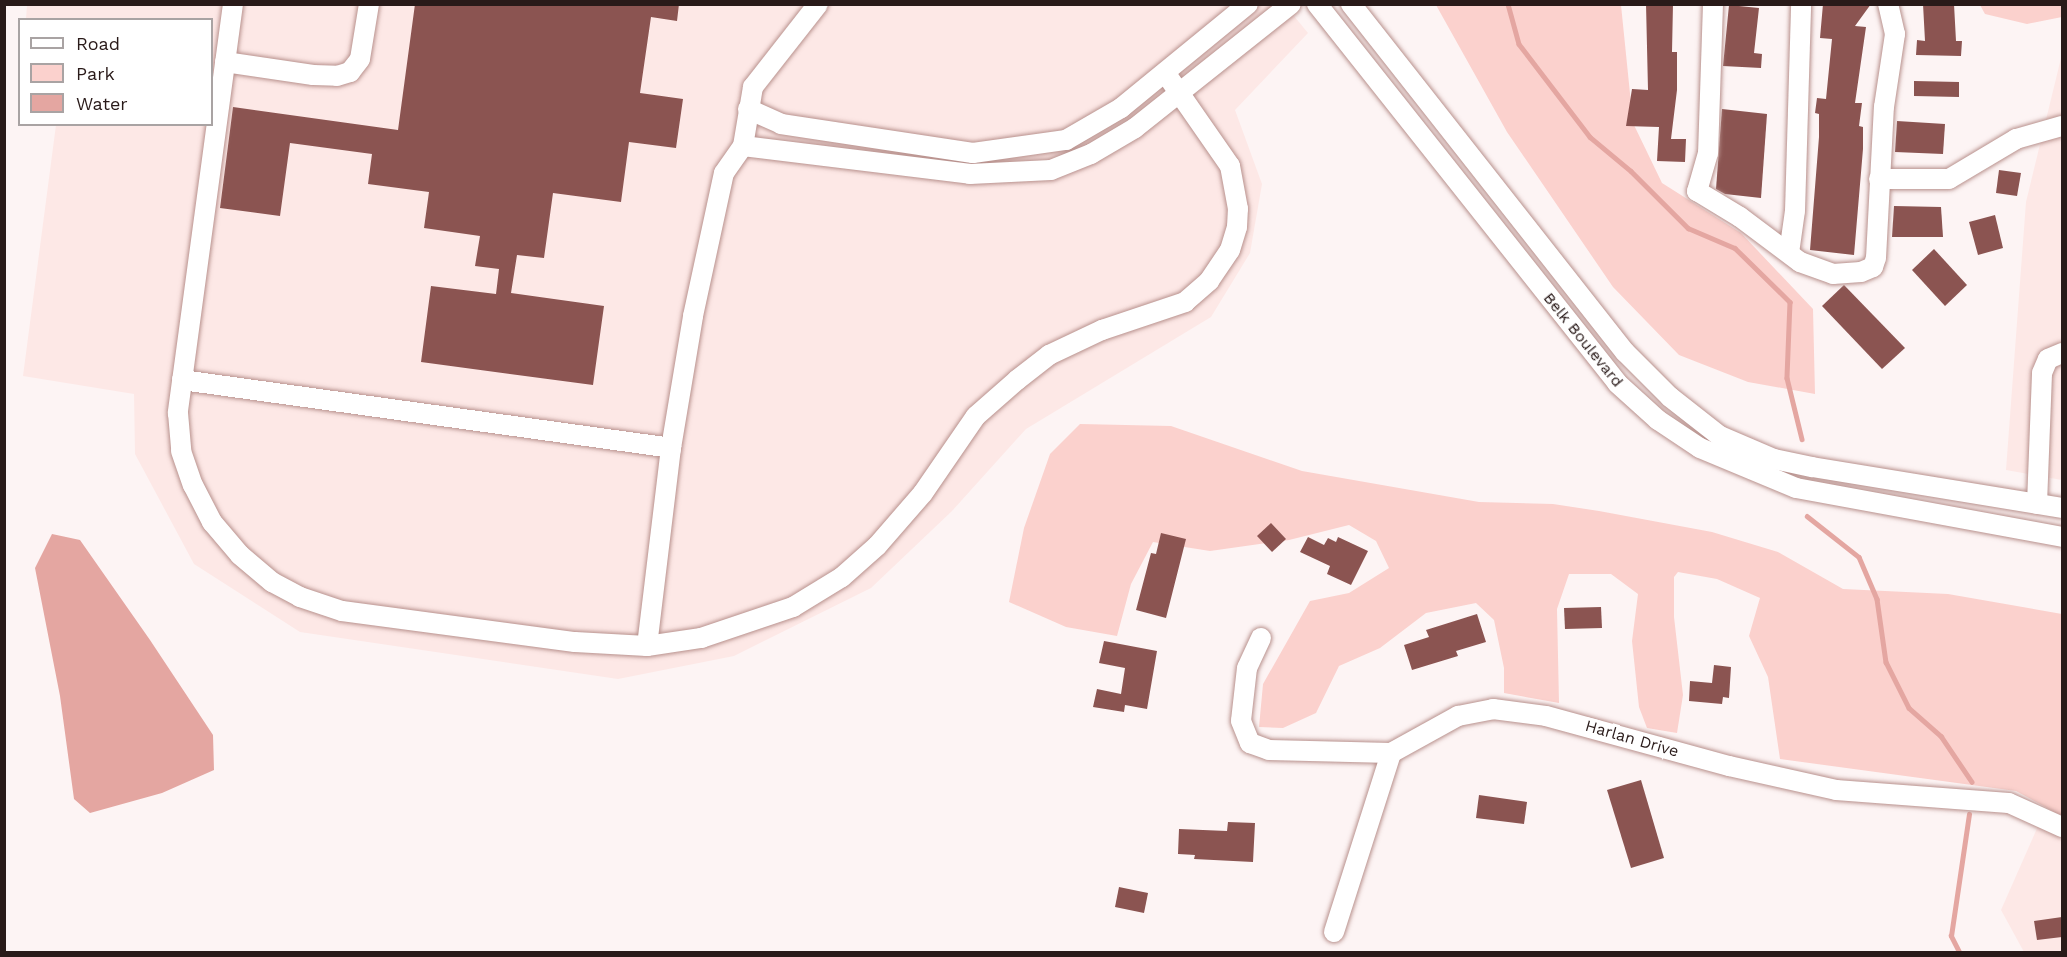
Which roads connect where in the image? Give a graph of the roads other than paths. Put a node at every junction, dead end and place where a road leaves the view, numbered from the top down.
1 (233, 4) edge
2 (369, 4) edge
3 (818, 4) edge
4 (1248, 4) edge
5 (1291, 4) edge
6 (1317, 4) edge
7 (1351, 4) edge
8 (1713, 4) edge
9 (1801, 4) edge
10 (1888, 4) edge
11 (225, 62) junction
12 (1166, 74) junction
13 (1180, 94) junction
14 (748, 109) junction
15 (2062, 126) edge
16 (742, 146) junction
17 (1879, 179) junction
18 (1789, 254) junction
19 (2062, 353) edge
20 (182, 380) junction
21 (671, 448) junction
22 (2037, 504) junction
23 (2062, 508) edge
24 (2062, 537) edge
25 (1261, 639) dead end
26 (647, 646) junction
27 (1391, 753) junction
28 (2062, 827) edge
29 (1334, 932) dead end

1 - 11 street
2 - 11 street
3 - 14 street
4 - 12 street
5 - 13 street
6 - 24 street, Belk Boulevard
7 - 22 street, Belk Boulevard
8 - 18 street
9 - 18 street
10 - 17 street
11 - 20 street
12 - 13 street
12 - 14 street
13 - 16 street
13 - 26 street
14 - 16 street
15 - 17 street
16 - 21 street
17 - 18 street
19 - 22 street
20 - 21 street
20 - 26 street
21 - 26 street
22 - 23 street, Belk Boulevard
25 - 27 street
27 - 28 street, Harlan Drive
27 - 29 street

